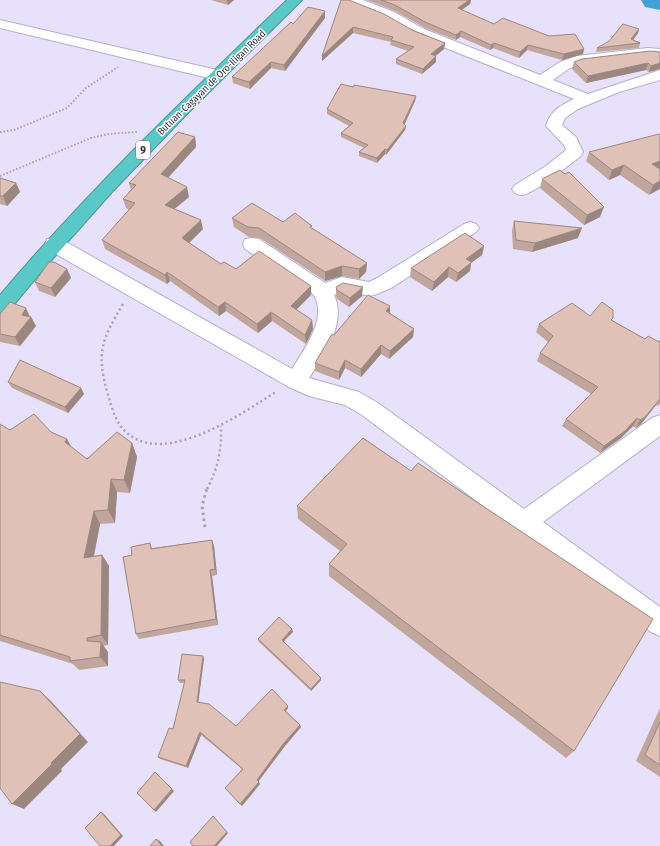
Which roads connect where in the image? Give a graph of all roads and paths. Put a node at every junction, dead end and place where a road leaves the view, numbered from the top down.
1 (295, 0) edge
2 (351, 0) edge
3 (0, 24) edge
4 (660, 53) edge
5 (133, 56) junction
6 (217, 75) junction
7 (660, 75) edge
8 (543, 80) junction
9 (588, 99) junction
10 (162, 130) junction
11 (0, 132) edge
12 (0, 176) edge
13 (521, 189) dead end
14 (470, 228) dead end
15 (54, 244) junction
16 (252, 244) dead end
17 (132, 288) junction
18 (324, 291) junction
19 (3, 299) edge
20 (296, 381) junction
21 (660, 424) edge
22 (222, 426) junction
23 (523, 523) junction
24 (206, 527) dead end
25 (660, 623) edge

1 - 6 highway, Butuan-Cagayan de Oro-Iligan Road / 9
2 - 8 street
3 - 5 street
4 - 8 street
5 - 6 street
5 - 11 path
6 - 10 highway, Butuan-Cagayan de Oro-Iligan Road / 9
7 - 9 street
8 - 9 street
9 - 13 street
10 - 12 path
10 - 15 highway, Butuan-Cagayan de Oro-Iligan Road / 9
14 - 18 street
15 - 17 street
15 - 19 highway, Butuan-Cagayan de Oro-Iligan Road / 9
16 - 18 street
17 - 20 street
17 - 22 path
18 - 20 street
20 - 22 path
20 - 23 street
21 - 23 street
22 - 24 path
23 - 25 street

